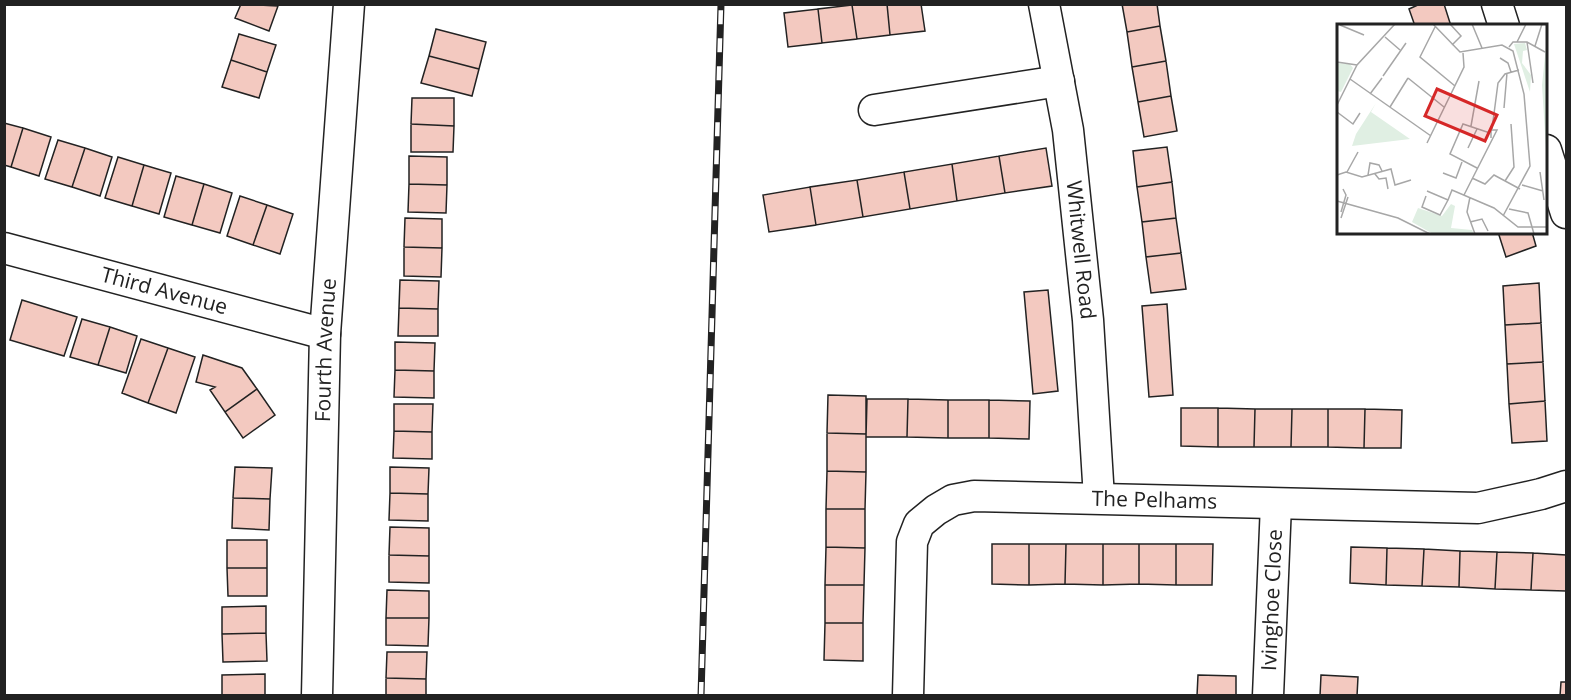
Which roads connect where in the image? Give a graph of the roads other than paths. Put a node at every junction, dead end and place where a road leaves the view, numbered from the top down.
1 (349, 4) edge
2 (1044, 4) edge
3 (1497, 4) edge
4 (1503, 24) edge
5 (1059, 81) junction
6 (874, 110) dead end
7 (1547, 156) edge
8 (1566, 213) edge
9 (4, 248) edge
10 (325, 334) junction
11 (1566, 486) edge
12 (1099, 498) junction
13 (1276, 504) junction
14 (317, 696) edge
15 (908, 696) edge
16 (1268, 696) edge

1 - 10 street, Fourth Avenue
2 - 5 street, Whitwell Road
3 - 4 street
5 - 6 street
5 - 12 street, Whitwell Road
7 - 8 street
9 - 10 street, Third Avenue
10 - 14 street, Fourth Avenue
11 - 13 street, The Pelhams
12 - 13 street, The Pelhams
12 - 15 street, The Pelhams
13 - 16 street, Ivinghoe Close

